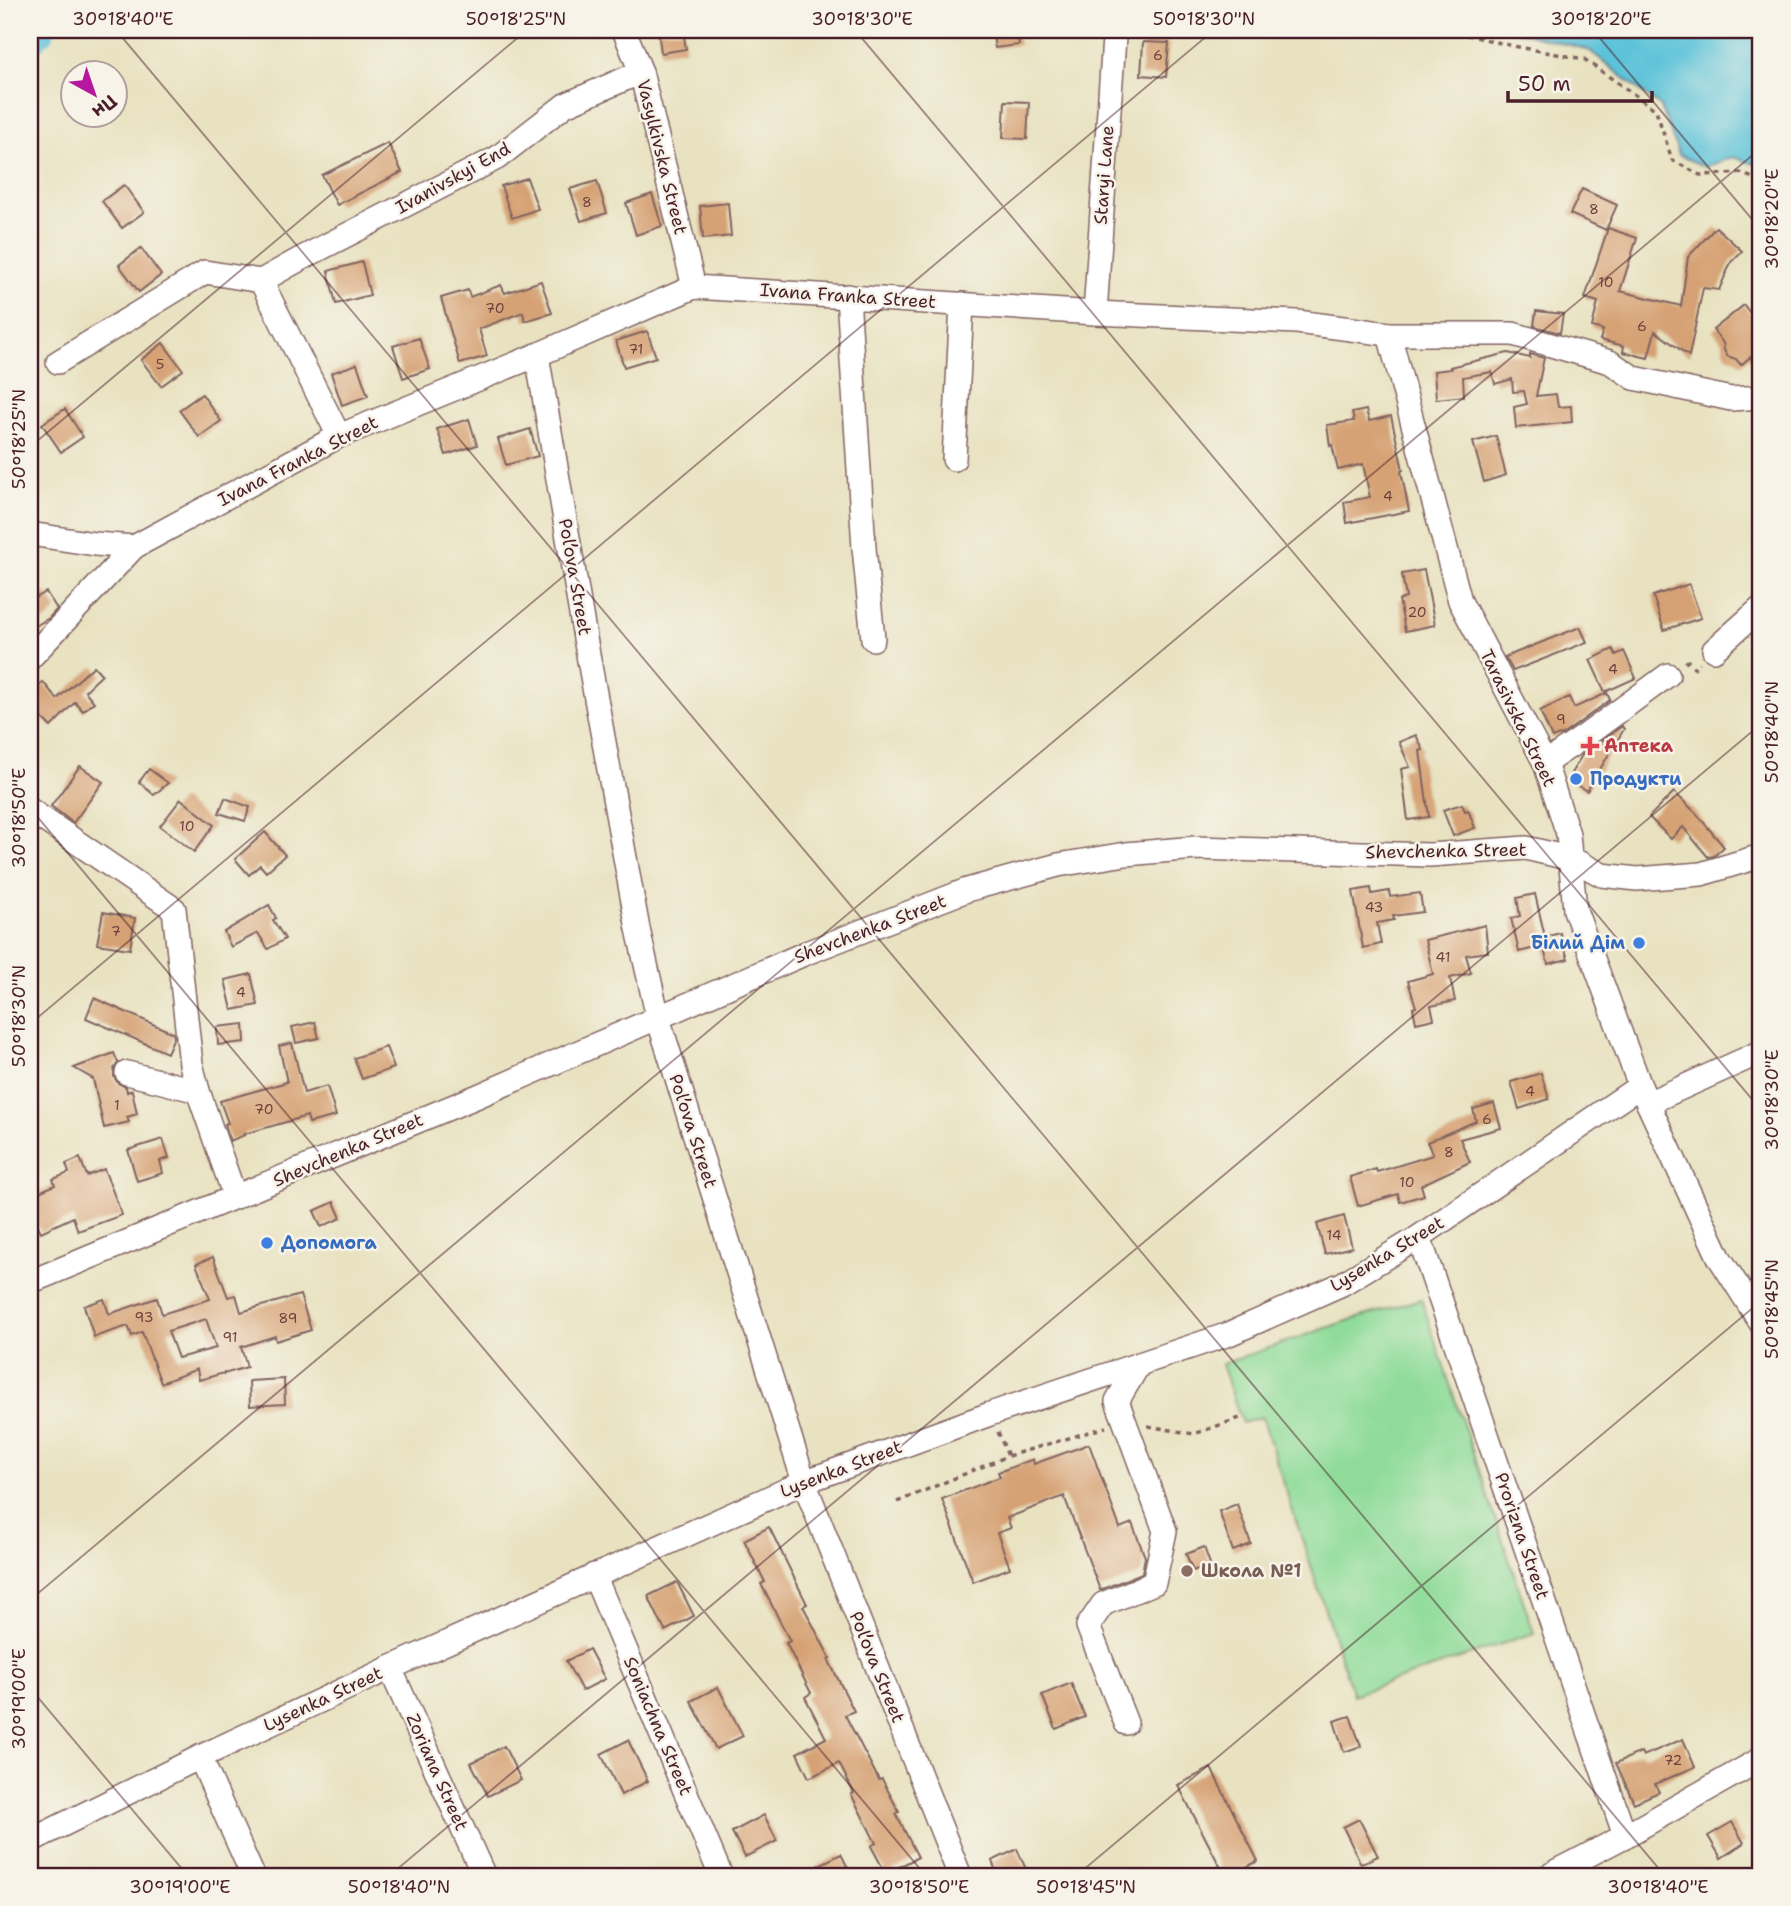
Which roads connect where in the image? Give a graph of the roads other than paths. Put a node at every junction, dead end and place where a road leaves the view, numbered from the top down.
1 (624, 30) edge
2 (1114, 38) dead end
3 (641, 72) junction
4 (261, 281) junction
5 (694, 287) junction
6 (848, 296) junction
7 (962, 304) junction
8 (1095, 313) junction
9 (1390, 334) junction
10 (537, 355) junction
11 (58, 362) dead end
12 (1761, 397) edge
13 (339, 436) junction
14 (954, 459) dead end
15 (30, 534) edge
16 (134, 547) junction
17 (1761, 608) edge
18 (873, 639) dead end
19 (1714, 650) dead end
20 (30, 658) edge
21 (1668, 675) dead end
22 (1545, 763) junction
23 (30, 810) edge
24 (1761, 856) edge
25 (1572, 859) junction
26 (657, 1018) junction
27 (1761, 1052) edge
28 (127, 1073) dead end
29 (198, 1091) junction
30 (1644, 1094) junction
31 (234, 1197) junction
32 (1419, 1237) junction
33 (30, 1282) edge
34 (1761, 1323) edge
35 (1139, 1364) junction
36 (804, 1482) junction
37 (594, 1575) junction
38 (390, 1668) junction
39 (1126, 1723) dead end
40 (200, 1757) junction
41 (1761, 1759) edge
42 (1625, 1836) junction
43 (30, 1840) edge
44 (253, 1876) edge
45 (484, 1876) edge
46 (721, 1876) edge
47 (960, 1876) edge
48 (1548, 1876) edge

1 - 3 street, Vasylkivska Street
2 - 8 street, Staryi Lane
3 - 4 street, Ivanivskyi End
3 - 5 street, Vasylkivska Street
4 - 11 street
4 - 13 street
5 - 6 street, Ivana Franka Street
5 - 10 street, Ivana Franka Street
6 - 7 street, Ivana Franka Street
6 - 18 street
7 - 8 street, Ivana Franka Street
7 - 14 street
8 - 9 street, Ivana Franka Street
9 - 12 street, Ivana Franka Street
9 - 22 street, Tarasivska Street
10 - 13 street, Ivana Franka Street
10 - 26 street, Pol’ova Street
13 - 16 street, Ivana Franka Street
15 - 16 street
16 - 20 street, Ivana Franka Street
17 - 19 street
21 - 22 street
22 - 25 street, Tarasivska Street
23 - 29 street
24 - 25 street, Shevchenka Street
25 - 26 street, Shevchenka Street
25 - 30 street, Tarasivska Street
26 - 31 street, Shevchenka Street
26 - 36 street, Pol’ova Street
27 - 30 street, Lysenka Street
28 - 29 street
29 - 31 street
30 - 32 street, Lysenka Street
30 - 34 street, Tarasivska Street
31 - 33 street, Shevchenka Street
32 - 35 street, Lysenka Street
32 - 42 street, Prorizna Street
35 - 36 street, Lysenka Street
35 - 39 street
36 - 37 street, Lysenka Street
36 - 47 street, Pol’ova Street
37 - 38 street, Lysenka Street
37 - 46 street, Soniachna Street
38 - 40 street, Lysenka Street
38 - 45 street, Zoriana Street
40 - 43 street, Lysenka Street
40 - 44 street
41 - 42 street
42 - 48 street

